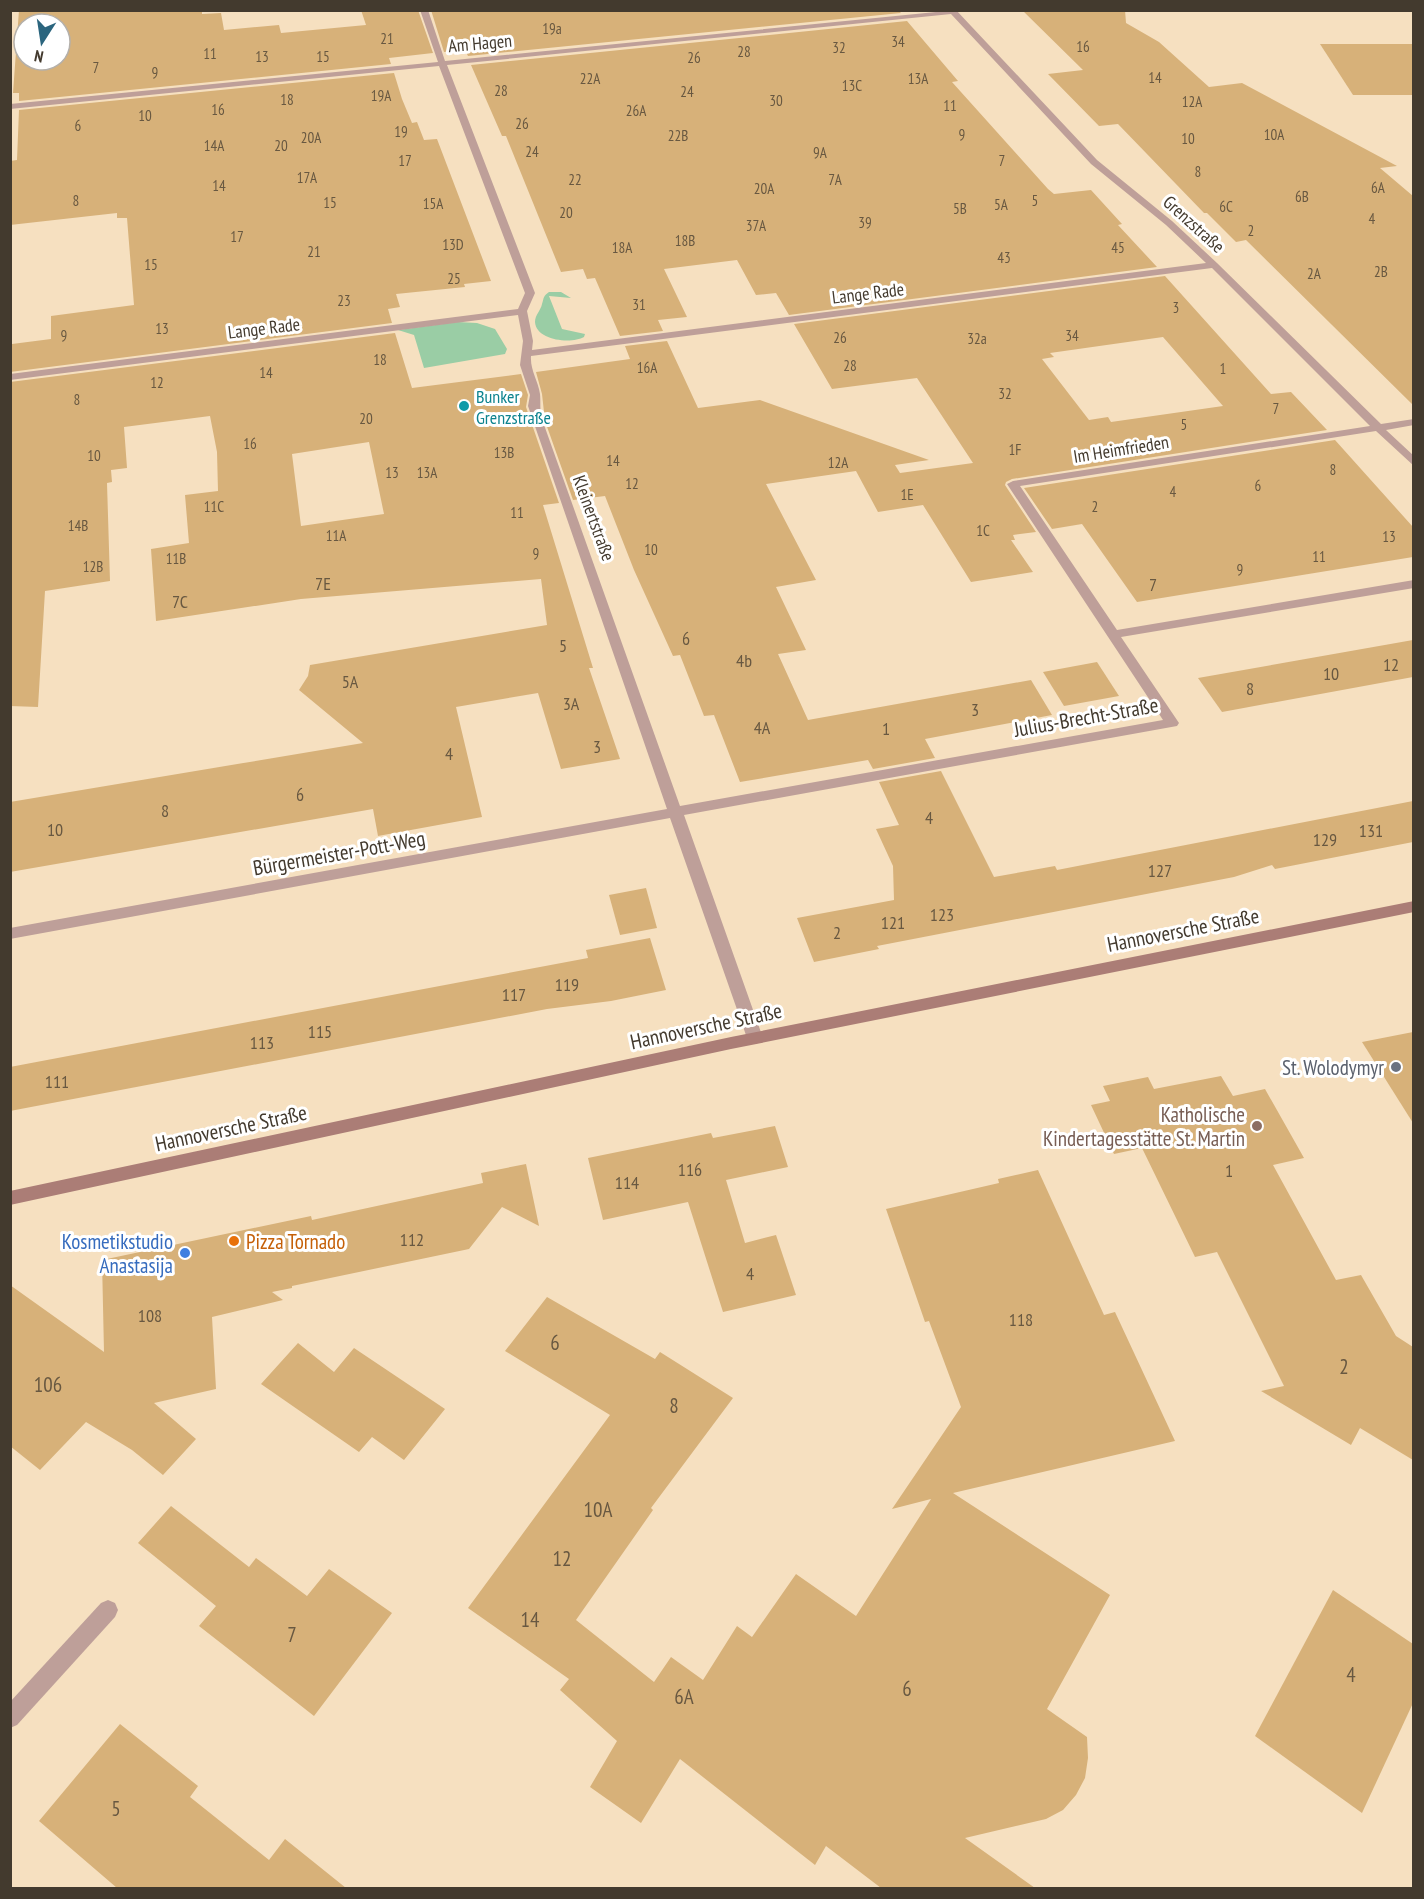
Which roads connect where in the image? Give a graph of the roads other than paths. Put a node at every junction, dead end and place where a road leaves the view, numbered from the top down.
1 (423, 10) edge
2 (952, 11) edge
3 (443, 63) junction
4 (10, 107) edge
5 (1214, 265) junction
6 (522, 311) junction
7 (526, 354) junction
8 (10, 377) edge
9 (1413, 422) edge
10 (1379, 427) junction
11 (1413, 463) edge
12 (1413, 584) edge
13 (1113, 634) junction
14 (675, 812) junction
15 (1413, 906) edge
16 (10, 934) edge
17 (755, 1038) junction
18 (10, 1198) edge
19 (108, 1610) dead end
20 (10, 1718) edge

1 - 3 street, Kleinertstraße
2 - 3 street, Am Hagen
2 - 5 street, Grenzstraße
3 - 4 street, Am Hagen
3 - 6 street, Kleinertstraße
5 - 7 street, Lange Rade
5 - 10 street, Grenzstraße
6 - 7 street, Kleinertstraße
6 - 8 street, Lange Rade
7 - 14 street, Kleinertstraße
9 - 10 street, Im Heimfrieden
10 - 11 street, Grenzstraße
10 - 13 street, Im Heimfrieden
12 - 13 street
13 - 14 street, Julius-Brecht-Straße
14 - 16 street, Bürgermeister-Pott-Weg
14 - 17 street, Kleinertstraße
15 - 17 main road, Hannoversche Straße
17 - 18 main road, Hannoversche Straße
19 - 20 street

